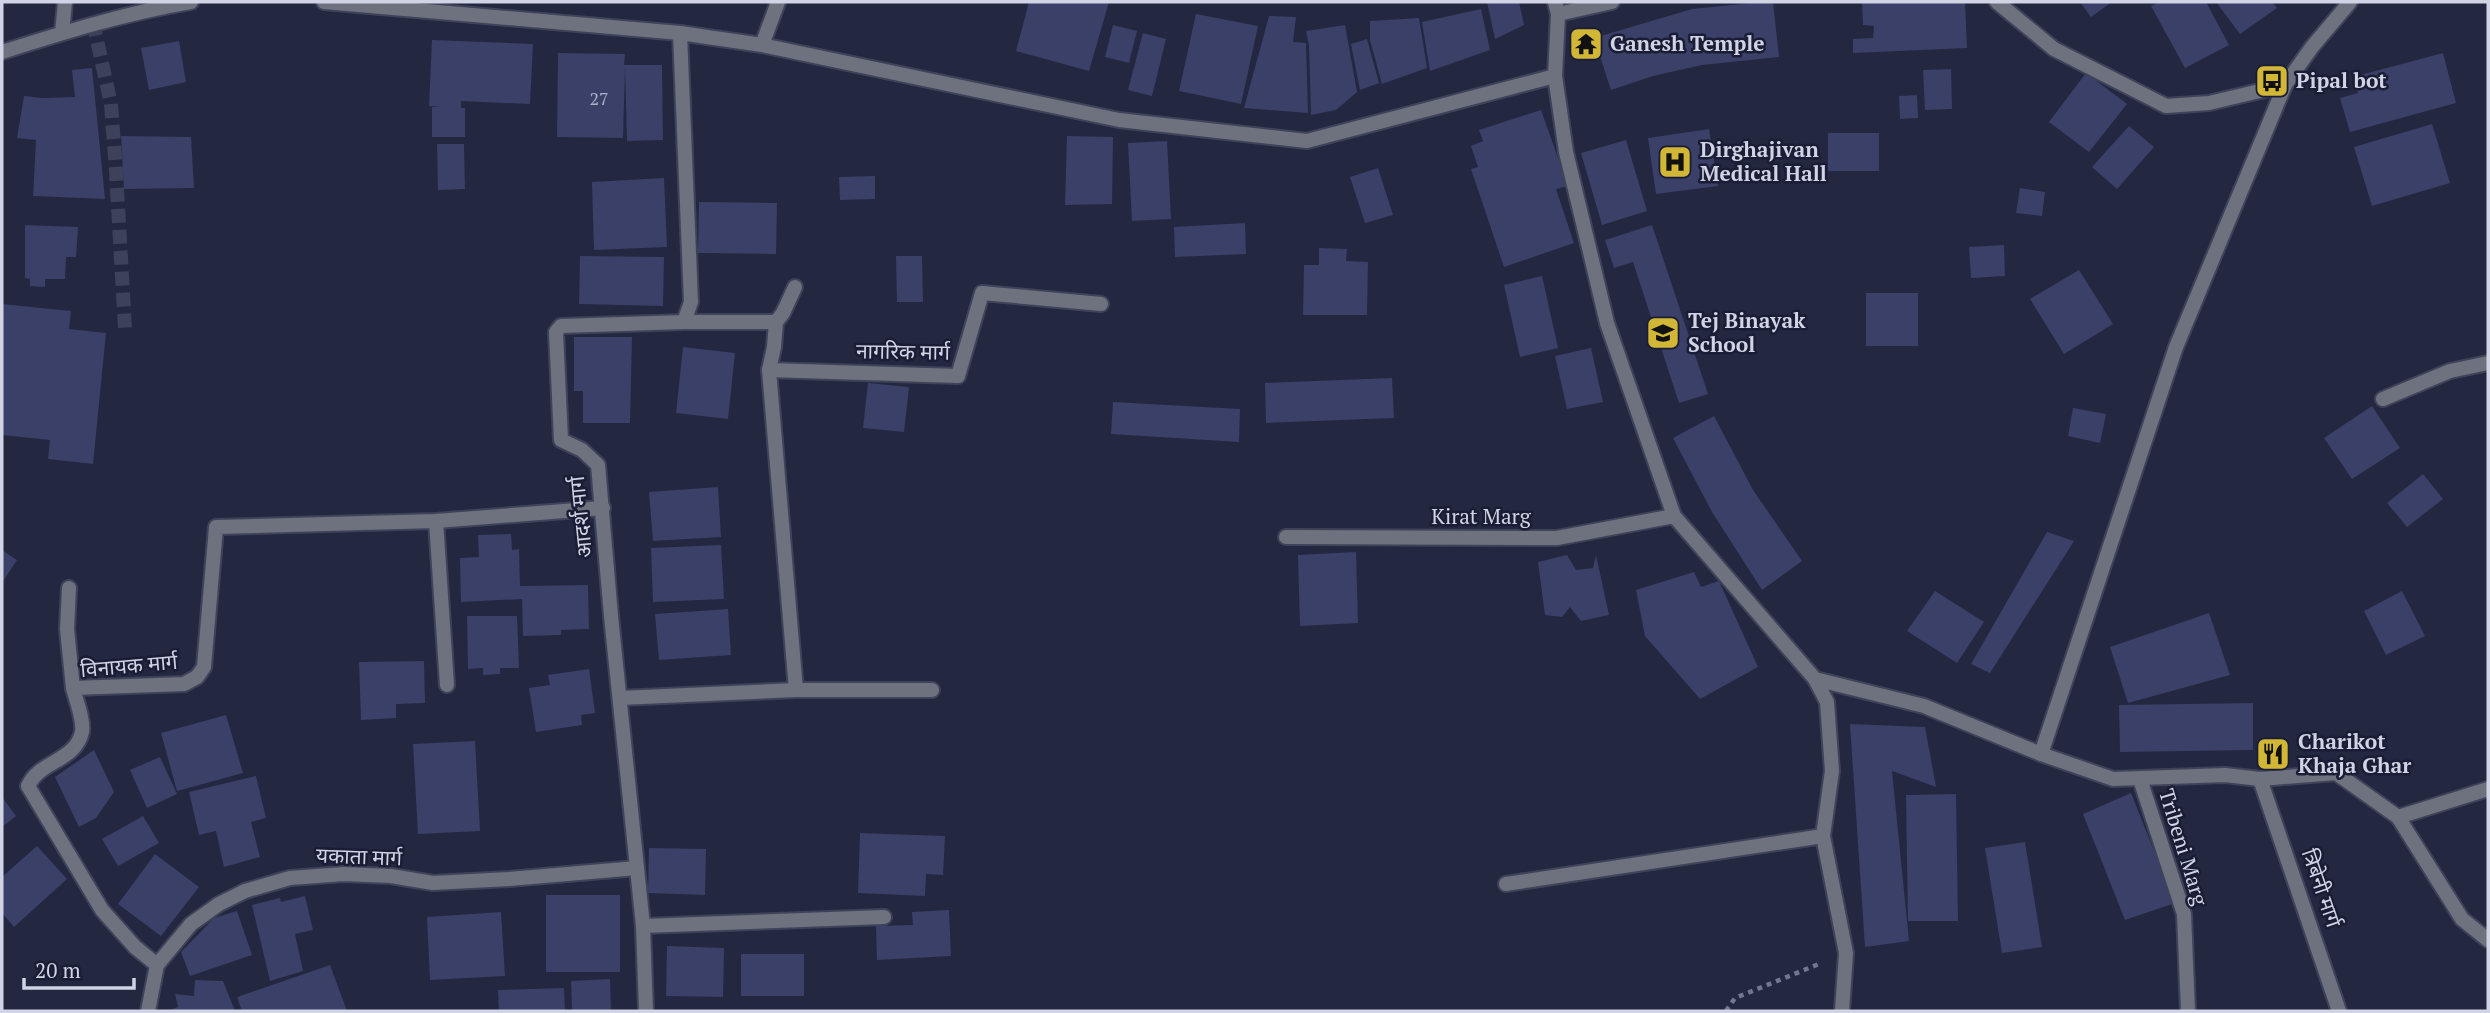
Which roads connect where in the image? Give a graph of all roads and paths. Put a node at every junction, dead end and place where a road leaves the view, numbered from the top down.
1 (65, 2) edge
2 (191, 2) edge
3 (324, 2) edge
4 (778, 2) edge
5 (1612, 2) edge
6 (1997, 2) edge
7 (2350, 2) edge
8 (1556, 8) edge
9 (62, 33) junction
10 (680, 33) junction
11 (762, 45) junction
12 (2, 52) edge
13 (1555, 76) junction
14 (2285, 85) junction
15 (795, 287) dead end
16 (1101, 304) dead end
17 (684, 322) junction
18 (776, 322) junction
19 (2488, 363) edge
20 (769, 370) junction
21 (2382, 398) dead end
22 (603, 508) junction
23 (1674, 516) junction
24 (436, 521) junction
25 (1286, 537) dead end
26 (69, 588) dead end
27 (1815, 679) junction
28 (447, 685) dead end
29 (73, 688) junction
30 (796, 690) junction
31 (932, 690) dead end
32 (620, 698) junction
33 (2041, 754) junction
34 (2140, 779) junction
35 (2260, 779) junction
36 (2488, 789) edge
37 (2398, 817) junction
38 (1822, 836) junction
39 (637, 869) junction
40 (1506, 884) dead end
41 (884, 917) dead end
42 (643, 926) junction
43 (2488, 940) edge
44 (1846, 953) junction
45 (157, 965) junction
46 (148, 1011) edge
47 (646, 1011) edge
48 (1726, 1011) edge
49 (1842, 1011) edge
50 (2188, 1011) edge
51 (2339, 1011) edge

1 - 9 street
2 - 9 street
3 - 10 street
4 - 11 street
5 - 8 street
6 - 14 street
7 - 14 street
8 - 13 street
9 - 12 street
10 - 11 street
10 - 17 street
11 - 13 street
13 - 23 street
14 - 33 street
15 - 18 street
16 - 20 street, नागरिक मार्ग
17 - 18 street
17 - 22 street, आदर्श मार्ग
18 - 20 street
19 - 21 street
20 - 30 street
22 - 24 street, विनायक मार्ग
22 - 32 street, आदर्श मार्ग
23 - 25 street, Kirat Marg
23 - 27 street
24 - 28 street
24 - 29 street, विनायक मार्ग
26 - 29 street
27 - 33 street
27 - 38 street
29 - 45 street, विनायक मार्ग
30 - 31 street
30 - 32 street
32 - 39 street, आदर्श मार्ग
33 - 34 street
34 - 35 street
34 - 50 street, Tribeni Marg
35 - 37 street
35 - 51 street, त्रिबेनी मार्ग
36 - 37 street
37 - 43 street
38 - 40 street
38 - 44 street
39 - 42 street, आदर्श मार्ग
39 - 45 street, यकाता मार्ग
41 - 42 street
42 - 47 street, आदर्श मार्ग
44 - 48 path
44 - 49 street
45 - 46 street, यकाता मार्ग

